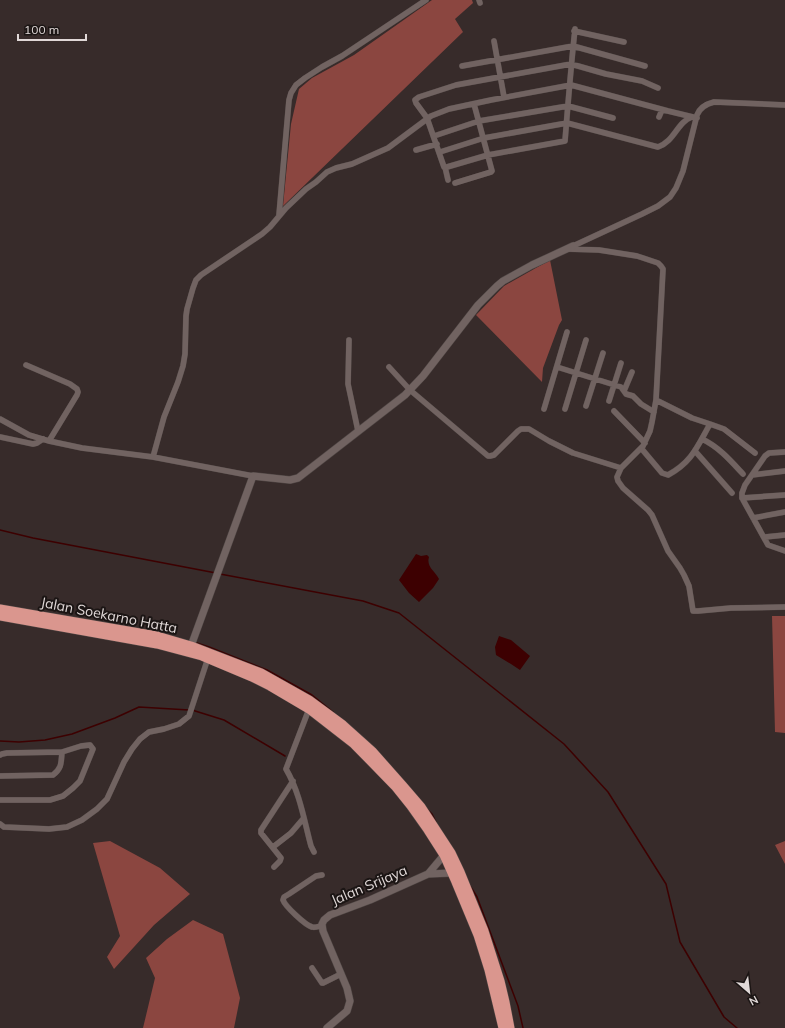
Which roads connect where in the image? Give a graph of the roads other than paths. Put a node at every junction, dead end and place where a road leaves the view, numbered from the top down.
1 (426, 0) edge
2 (494, 41) dead end
3 (624, 42) dead end
4 (573, 46) junction
5 (496, 59) junction
6 (571, 64) junction
7 (462, 66) dead end
8 (645, 66) dead end
9 (500, 76) junction
10 (569, 85) junction
11 (658, 88) dead end
12 (504, 97) junction
13 (474, 104) junction
14 (785, 105) edge
15 (568, 106) junction
16 (662, 110) junction
17 (660, 117) dead end
18 (427, 118) junction
19 (614, 118) dead end
20 (694, 118) junction
21 (479, 121) junction
22 (566, 123) junction
23 (434, 136) junction
24 (484, 138) junction
25 (437, 144) junction
26 (416, 150) dead end
27 (440, 152) junction
28 (488, 154) junction
29 (445, 167) junction
30 (448, 180) dead end
31 (455, 183) dead end
32 (279, 216) junction
33 (570, 247) junction
34 (567, 332) dead end
35 (349, 340) dead end
36 (586, 340) dead end
37 (603, 353) dead end
38 (621, 363) dead end
39 (26, 365) dead end
40 (389, 367) dead end
41 (557, 367) junction
42 (576, 372) junction
43 (632, 372) dead end
44 (595, 379) junction
45 (614, 385) junction
46 (410, 390) junction
47 (624, 391) junction
48 (656, 400) junction
49 (609, 401) dead end
50 (586, 406) dead end
51 (565, 408) dead end
52 (544, 409) dead end
53 (614, 412) dead end
54 (654, 412) junction
55 (0, 419) edge
56 (710, 424) junction
57 (358, 431) junction
58 (0, 437) edge
59 (43, 439) junction
60 (702, 439) junction
61 (50, 441) junction
62 (645, 443) junction
63 (641, 448) junction
64 (695, 450) junction
65 (785, 452) edge
66 (755, 453) dead end
67 (153, 457) junction
68 (621, 468) junction
69 (785, 471) edge
70 (743, 474) dead end
71 (752, 475) junction
72 (254, 476) junction
73 (732, 493) dead end
74 (785, 495) edge
75 (742, 498) junction
76 (785, 512) edge
77 (753, 518) junction
78 (785, 535) edge
79 (765, 538) junction
80 (785, 551) edge
81 (785, 607) edge
82 (0, 609) edge
83 (0, 616) edge
84 (192, 642) junction
85 (208, 658) junction
86 (309, 709) junction
87 (62, 752) junction
88 (0, 755) edge
89 (0, 776) edge
90 (293, 781) junction
91 (0, 800) edge
92 (303, 819) junction
93 (0, 824) edge
94 (273, 847) junction
95 (314, 852) dead end
96 (444, 855) junction
97 (274, 867) dead end
98 (452, 872) junction
99 (428, 874) junction
100 (322, 875) dead end
101 (322, 926) junction
102 (312, 968) dead end
103 (341, 974) junction
104 (328, 1028) edge
105 (503, 1028) edge
106 (510, 1028) edge

1 - 32 street
2 - 5 street
3 - 4 street
4 - 5 street
4 - 6 street
4 - 8 street
5 - 7 street
5 - 9 street
6 - 9 street
6 - 10 street
6 - 11 street
9 - 12 street
9 - 18 street
10 - 12 street
10 - 15 street
10 - 16 street
12 - 13 street
13 - 18 street
13 - 21 street
14 - 20 street
15 - 19 street
15 - 21 street
15 - 22 street
16 - 17 street
16 - 20 street
18 - 23 street
18 - 32 street
20 - 22 street
20 - 33 street
21 - 23 street
21 - 24 street
22 - 24 street
22 - 28 street
23 - 25 street
24 - 27 street
24 - 28 street
25 - 26 street
25 - 27 street
27 - 29 street
28 - 29 street
28 - 31 street
29 - 30 street
32 - 67 street
33 - 46 street
33 - 48 street
34 - 41 street
35 - 57 street
36 - 42 street
37 - 44 street
38 - 45 street
39 - 61 street
40 - 46 street
41 - 42 street
41 - 52 street
42 - 44 street
42 - 51 street
43 - 47 street
44 - 45 street
44 - 50 street
45 - 47 street
45 - 49 street
46 - 57 street
46 - 68 street
47 - 54 street
48 - 54 street
48 - 56 street
53 - 62 street
54 - 62 street
55 - 59 street
56 - 60 street
56 - 66 street
57 - 72 street
58 - 59 street
59 - 61 street
60 - 64 street
60 - 70 street
61 - 67 street
62 - 63 street
63 - 64 street
63 - 68 street
64 - 73 street
65 - 71 street
67 - 72 street
68 - 81 street
69 - 71 street
71 - 75 street
72 - 84 street
74 - 75 street
75 - 77 street
76 - 77 street
77 - 79 street
78 - 79 street
79 - 80 street
82 - 84 highway, Jalan Soekarno Hatta
83 - 85 highway, Jalan Soekarno Hatta
84 - 106 highway, Jalan Soekarno Hatta
85 - 86 highway, Jalan Soekarno Hatta
85 - 93 street
86 - 90 street
86 - 96 highway, Jalan Soekarno Hatta
87 - 88 street
87 - 89 street
87 - 91 street
90 - 92 street
90 - 94 street
92 - 94 street
92 - 95 street
94 - 97 street
96 - 98 highway, Jalan Soekarno Hatta
96 - 99 street, Jalan Srijaya
98 - 99 street
98 - 105 highway, Jalan Soekarno Hatta
99 - 101 street, Jalan Srijaya
100 - 101 street
101 - 103 street
102 - 103 street
103 - 104 street

